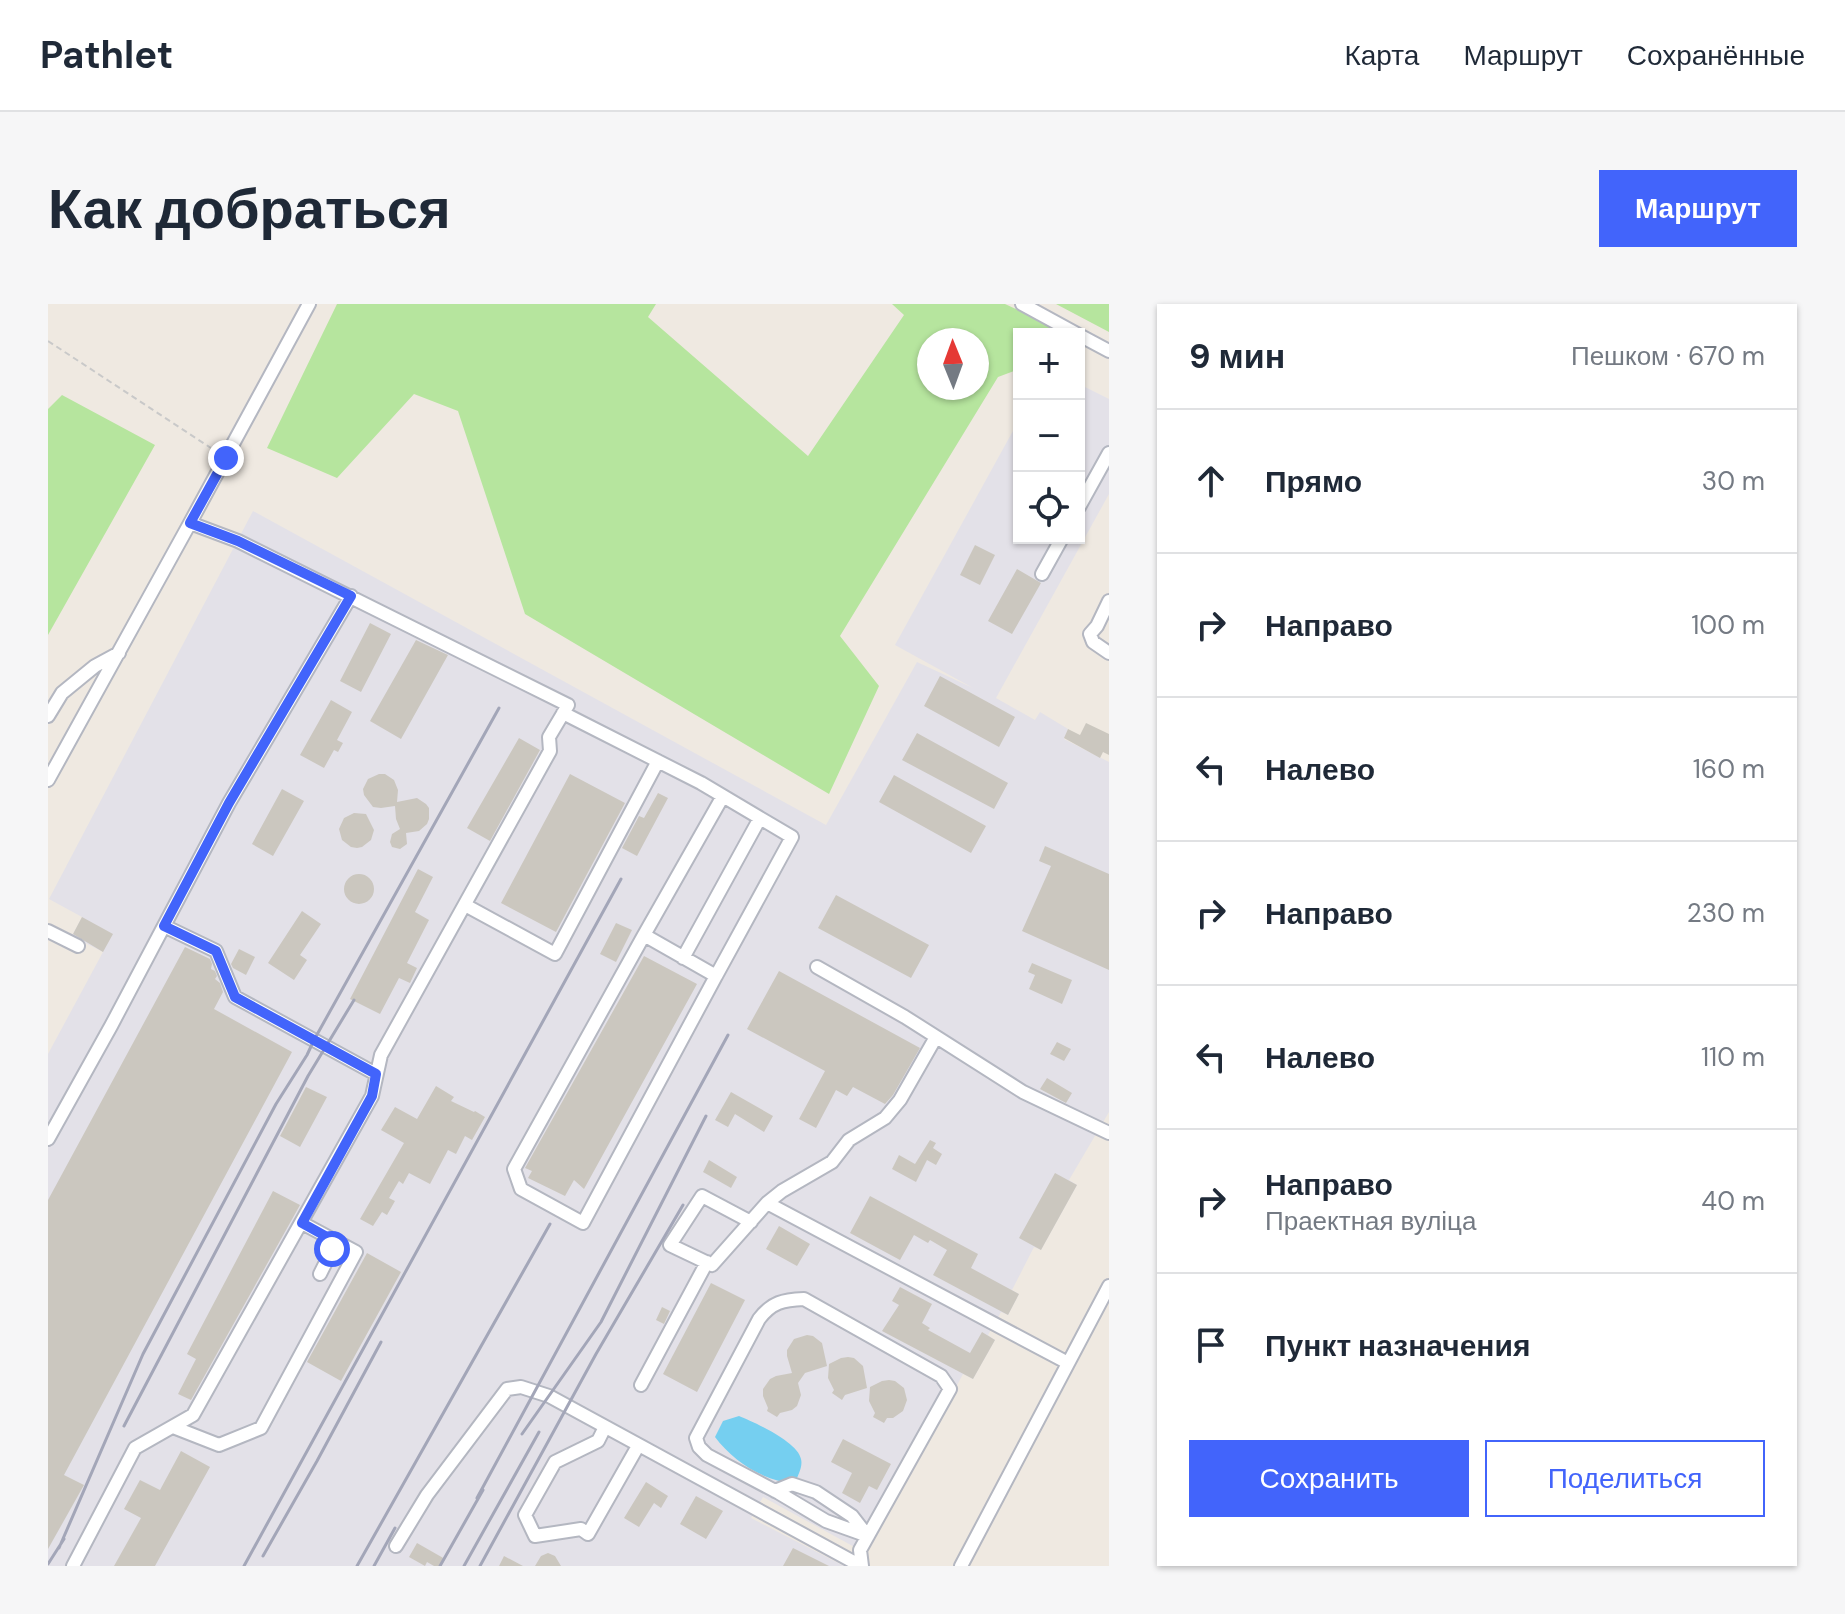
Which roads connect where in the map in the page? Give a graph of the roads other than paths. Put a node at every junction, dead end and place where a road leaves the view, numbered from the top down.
1 (309, 304) edge
2 (1022, 304) edge
3 (1067, 328) edge
4 (1085, 338) edge
5 (1109, 351) edge
6 (1109, 453) edge
7 (1085, 496) edge
8 (190, 523) junction
9 (1059, 544) edge
10 (1042, 574) dead end
11 (351, 596) junction
12 (1109, 601) edge
13 (119, 652) junction
14 (1109, 653) edge
15 (563, 713) junction
16 (48, 716) edge
17 (658, 761) junction
18 (48, 780) edge
19 (723, 796) junction
20 (760, 818) junction
21 (465, 905) junction
22 (164, 926) junction
23 (48, 931) edge
24 (644, 935) junction
25 (78, 946) dead end
26 (683, 958) junction
27 (817, 967) dead end
28 (716, 976) junction
29 (936, 1037) junction
30 (376, 1074) junction
31 (1109, 1133) edge
32 (48, 1139) edge
33 (767, 1203) junction
34 (751, 1222) junction
35 (302, 1223) junction
36 (336, 1242) junction
37 (707, 1262) junction
38 (320, 1274) dead end
39 (1107, 1293) edge
40 (1068, 1363) junction
41 (641, 1385) dead end
42 (173, 1427) junction
43 (605, 1427) junction
44 (638, 1446) junction
45 (775, 1491) junction
46 (868, 1536) junction
47 (396, 1546) dead end
48 (73, 1566) edge
49 (862, 1566) edge
50 (961, 1566) edge

1 - 8 street
2 - 3 street
4 - 5 street
6 - 7 street
8 - 11 street
8 - 13 street
9 - 10 street
11 - 15 street
11 - 22 street
12 - 14 street
13 - 16 street
13 - 18 street
15 - 17 street
15 - 21 street
17 - 19 street
17 - 21 street
19 - 20 street
19 - 24 street
20 - 26 street
20 - 28 street
21 - 30 street
22 - 30 street
22 - 32 street
23 - 25 street
24 - 26 street
24 - 28 street
26 - 28 street
27 - 29 street
29 - 31 street
29 - 33 street
30 - 35 street
33 - 34 street
33 - 40 street
34 - 37 street
34 - 37 street
35 - 36 street
35 - 42 street
36 - 38 street
36 - 42 street
37 - 41 street
39 - 40 street
40 - 50 street
42 - 48 street
43 - 44 street
43 - 44 street
43 - 47 street
44 - 49 street
45 - 46 street
45 - 46 street
45 - 46 street
46 - 49 street

